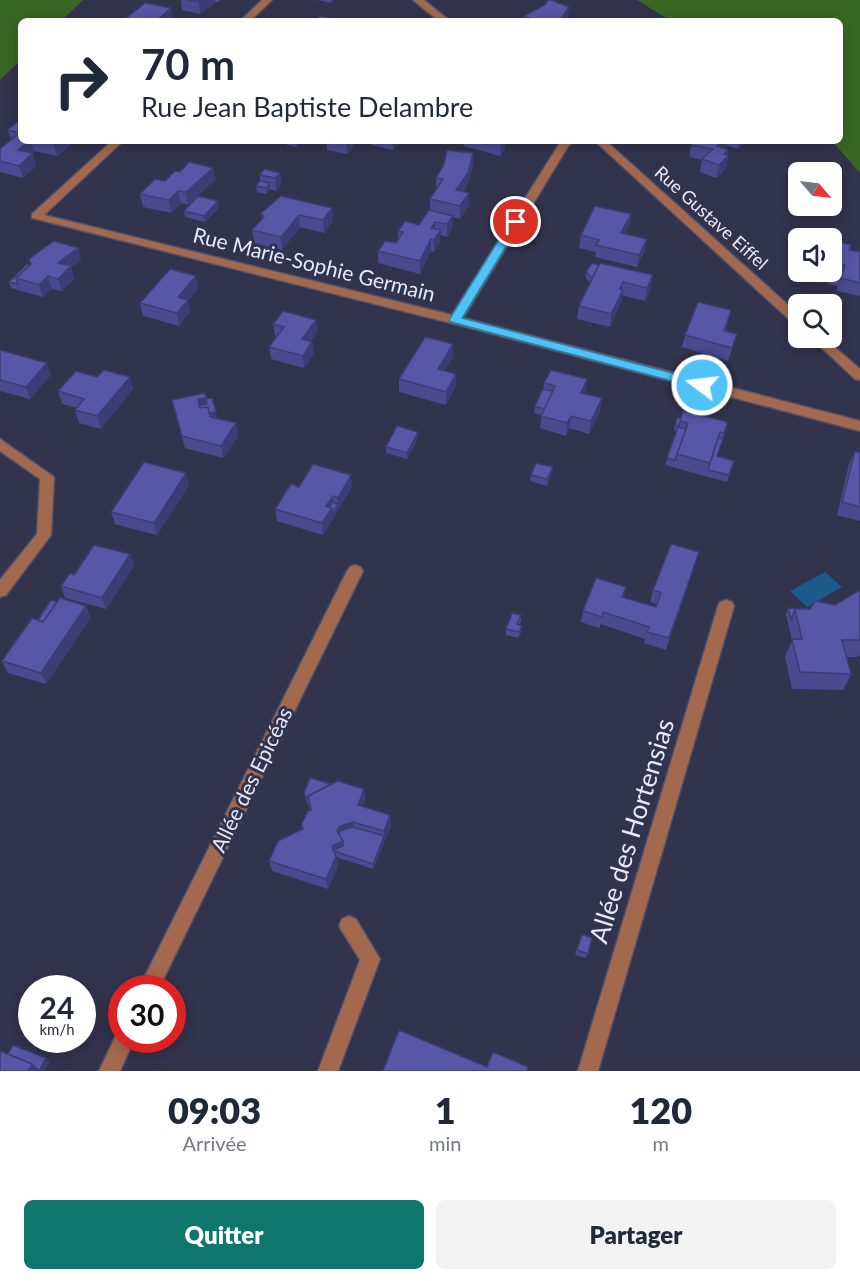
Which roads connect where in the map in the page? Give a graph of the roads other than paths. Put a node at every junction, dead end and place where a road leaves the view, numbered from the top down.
1 (267, 0) edge
2 (418, 0) edge
3 (248, 18) edge
4 (441, 18) edge
5 (115, 144) edge
6 (564, 144) edge
7 (603, 144) edge
8 (788, 312) edge
9 (455, 320) junction
10 (828, 348) edge
11 (860, 376) edge
12 (860, 426) edge
13 (0, 444) edge
14 (355, 571) dead end
15 (0, 591) edge
16 (726, 606) dead end
17 (349, 926) dead end
18 (156, 975) edge
19 (118, 1053) edge
20 (109, 1071) edge
21 (328, 1071) edge
22 (588, 1071) edge

1 - 3 street
2 - 4 street
5 - 9 street, Rue Marie-Sophie Germain
6 - 9 street
7 - 8 street, Rue Gustave Eiffel
9 - 12 street, Rue Marie-Sophie Germain
10 - 11 street
13 - 15 street
14 - 18 street, Allée des Epicéas
16 - 22 street, Allée des Hortensias
17 - 21 street
19 - 20 street

